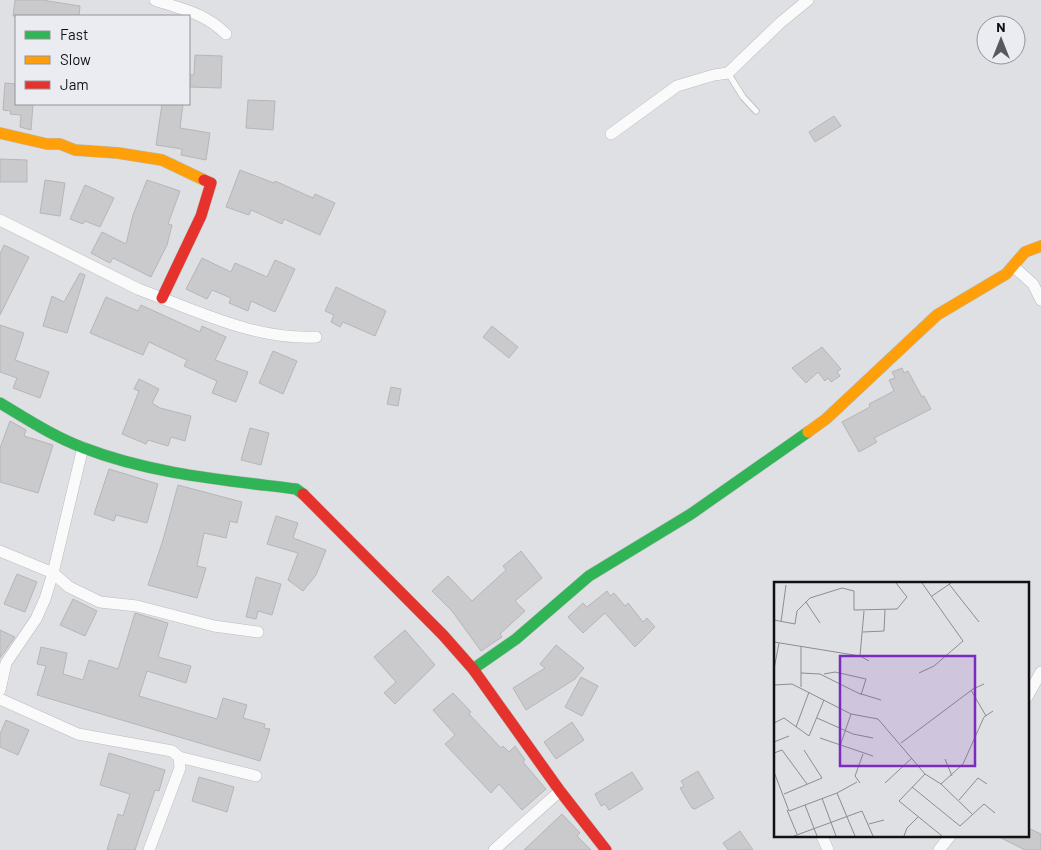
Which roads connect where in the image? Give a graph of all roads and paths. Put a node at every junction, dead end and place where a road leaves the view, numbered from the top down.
1 (156, 0) edge
2 (808, 0) edge
3 (226, 34) dead end
4 (728, 73) junction
5 (756, 111) dead end
6 (0, 133) edge
7 (611, 134) dead end
8 (0, 220) edge
9 (1041, 246) edge
10 (1013, 266) junction
11 (162, 298) junction
12 (1041, 300) edge
13 (316, 337) dead end
14 (0, 403) edge
15 (83, 447) junction
16 (0, 551) edge
17 (53, 573) junction
18 (258, 632) dead end
19 (473, 669) junction
20 (1041, 672) edge
21 (0, 690) edge
22 (1028, 695) edge
23 (0, 699) edge
24 (179, 757) junction
25 (256, 776) dead end
26 (560, 791) junction
27 (823, 838) edge
28 (948, 838) edge
29 (149, 850) edge
30 (494, 850) edge
31 (606, 850) edge
32 (828, 850) edge
33 (939, 850) edge

1 - 3 street
2 - 4 street
4 - 5 lane
4 - 7 street
6 - 11 street
8 - 11 street
9 - 10 street
10 - 12 street
10 - 19 street
11 - 13 street
14 - 15 street
15 - 17 street
15 - 19 street
16 - 17 street
17 - 18 street
17 - 21 street
19 - 26 street
20 - 22 street
23 - 24 street
24 - 25 street
24 - 29 street
26 - 30 street
26 - 31 street
27 - 32 street
28 - 33 street

